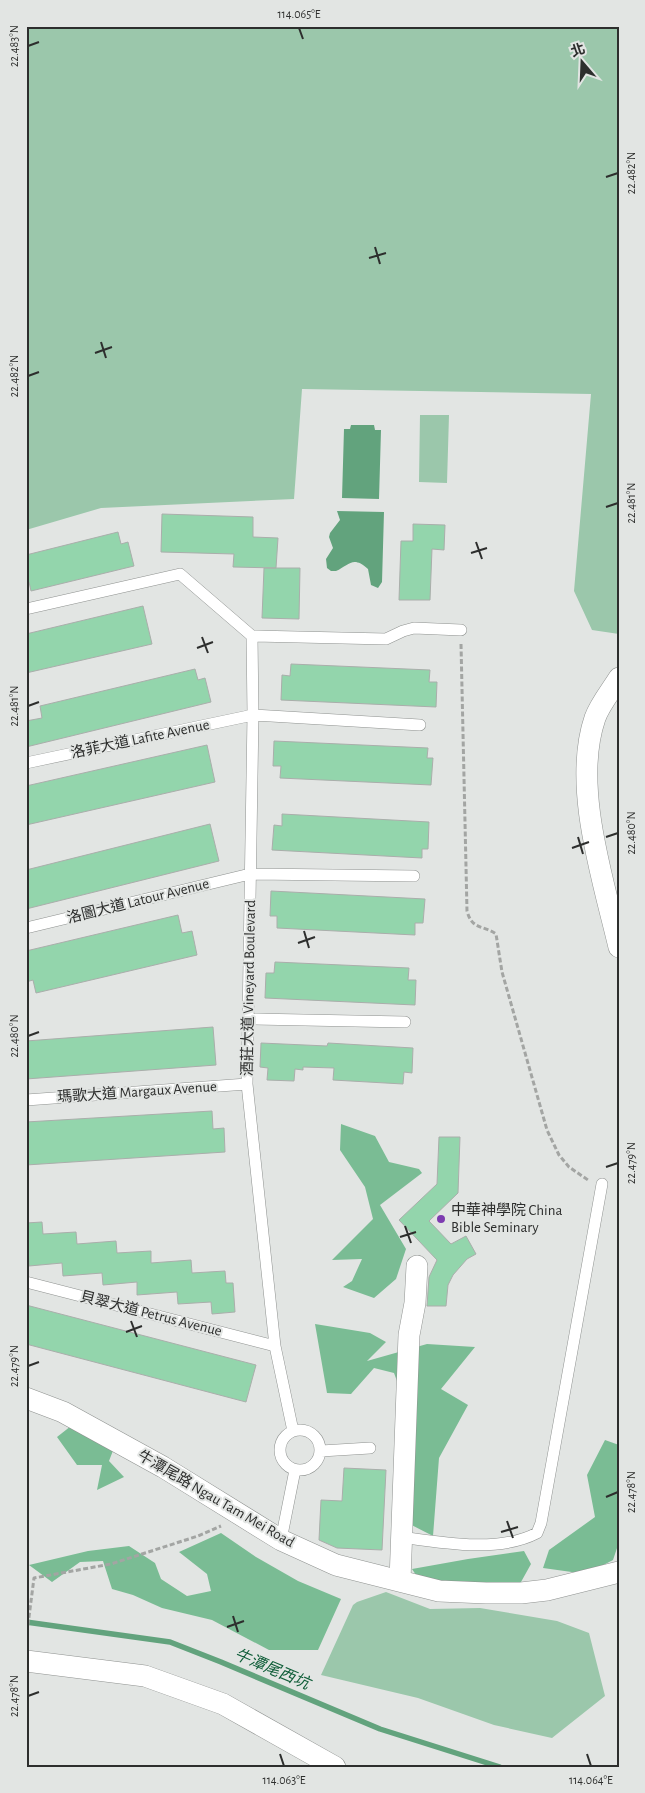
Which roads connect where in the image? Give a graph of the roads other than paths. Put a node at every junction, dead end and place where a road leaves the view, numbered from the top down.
1 (26, 609) edge
2 (460, 630) road end
3 (252, 636) junction
4 (619, 678) edge
5 (253, 715) junction
6 (420, 725) dead end
7 (26, 763) edge
8 (250, 874) junction
9 (414, 876) dead end
10 (26, 928) edge
11 (619, 947) edge
12 (248, 1018) junction
13 (405, 1022) dead end
14 (247, 1084) junction
15 (26, 1100) edge
16 (602, 1186) road end
17 (417, 1266) dead end
18 (26, 1282) edge
19 (275, 1346) junction
20 (26, 1398) edge
21 (293, 1431) junction
22 (370, 1448) dead end
23 (321, 1451) junction
24 (295, 1470) junction
25 (401, 1538) junction
26 (281, 1540) junction
27 (619, 1572) edge
28 (400, 1581) junction
29 (26, 1661) edge
30 (335, 1767) edge

1 - 3 lane
2 - 3 lane
3 - 5 lane, 酒莊大道 Vineyard Boulevard
4 - 11 street
5 - 6 lane, 洛菲大道 Lafite Avenue
5 - 7 lane, 洛菲大道 Lafite Avenue
5 - 8 lane, 酒莊大道 Vineyard Boulevard
8 - 9 lane, 洛圖大道 Latour Avenue
8 - 10 lane, 洛圖大道 Latour Avenue
8 - 12 lane, 酒莊大道 Vineyard Boulevard
12 - 13 lane
12 - 14 lane, 酒莊大道 Vineyard Boulevard
14 - 15 lane, 瑪歌大道 Margaux Avenue
14 - 19 lane, 酒莊大道 Vineyard Boulevard
16 - 25 lane
17 - 25 street
18 - 19 lane, 貝翠大道 Petrus Avenue
19 - 21 lane, 酒莊大道 Vineyard Boulevard
20 - 26 street, 牛潭尾路 Ngau Tam Mei Road
21 - 23 lane
21 - 24 lane
22 - 23 lane
23 - 24 lane
24 - 26 lane
25 - 28 street
26 - 28 street, 牛潭尾路 Ngau Tam Mei Road
27 - 28 street, 牛潭尾路 Ngau Tam Mei Road
29 - 30 street

